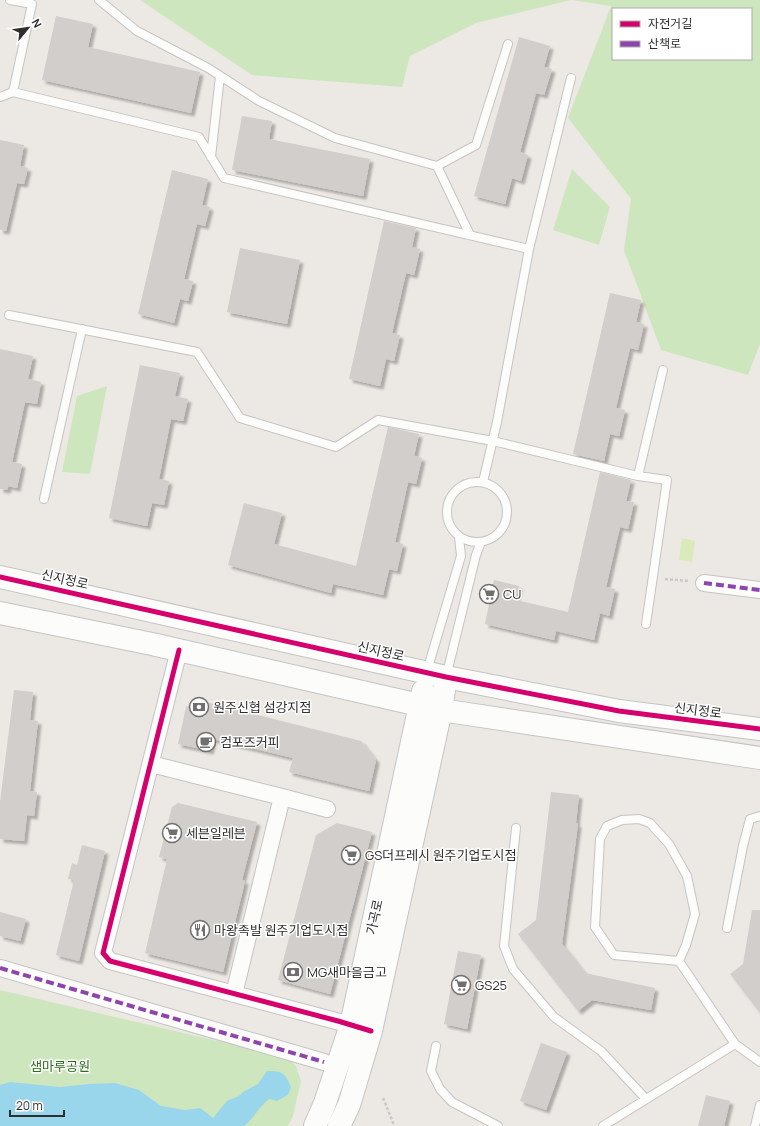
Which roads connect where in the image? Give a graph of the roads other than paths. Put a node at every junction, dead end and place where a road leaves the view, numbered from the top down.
1 (10, 0) edge
2 (98, 0) edge
3 (508, 44) dead end
4 (220, 76) junction
5 (571, 78) dead end
6 (13, 92) junction
7 (0, 97) edge
8 (211, 157) junction
9 (436, 166) junction
10 (470, 235) junction
11 (529, 248) junction
12 (9, 315) dead end
13 (82, 329) junction
14 (663, 370) dead end
15 (492, 441) junction
16 (638, 476) junction
17 (483, 482) junction
18 (44, 499) dead end
19 (459, 537) junction
20 (481, 542) junction
21 (0, 577) edge
22 (704, 583) road end
23 (760, 590) edge
24 (0, 613) edge
25 (646, 624) dead end
26 (179, 650) junction
27 (437, 675) junction
28 (420, 705) junction
29 (441, 710) junction
30 (760, 729) edge
31 (760, 758) edge
32 (151, 764) junction
33 (282, 797) junction
34 (328, 809) dead end
35 (760, 816) edge
36 (516, 828) dead end
37 (727, 928) dead end
38 (679, 961) junction
39 (0, 968) edge
40 (234, 994) junction
41 (361, 1028) junction
42 (735, 1044) junction
43 (436, 1046) dead end
44 (324, 1062) dead end
45 (760, 1062) edge
46 (646, 1099) junction
47 (760, 1105) edge
48 (316, 1126) edge
49 (340, 1126) edge
50 (498, 1126) edge
51 (603, 1126) edge
52 (755, 1126) edge

1 - 6 lane
2 - 4 lane
3 - 9 lane
4 - 8 lane
4 - 9 lane
5 - 11 lane
6 - 7 lane
6 - 8 lane
8 - 10 lane
9 - 10 lane
10 - 11 lane
11 - 15 lane
12 - 13 lane
13 - 15 lane
13 - 18 lane
14 - 16 lane
15 - 16 lane
15 - 17 lane
16 - 25 lane
17 - 19 lane
17 - 20 lane
19 - 20 lane
19 - 27 lane
20 - 27 lane
21 - 27 street, 신지정로
22 - 23 street
24 - 26 street
26 - 28 street
26 - 32 street
27 - 28 street, 가곡로
27 - 29 street, 가곡로
27 - 30 street, 신지정로
28 - 29 street
28 - 41 street, 가곡로
29 - 31 street
29 - 41 street, 가곡로
32 - 33 street
32 - 40 street
33 - 34 street
33 - 40 street
35 - 37 lane
36 - 46 lane
38 - 38 lane
38 - 42 lane
39 - 44 street
40 - 41 street
41 - 48 street, 가곡로
41 - 49 street, 가곡로
42 - 45 lane
42 - 46 lane
43 - 50 lane
46 - 51 lane
47 - 52 lane

